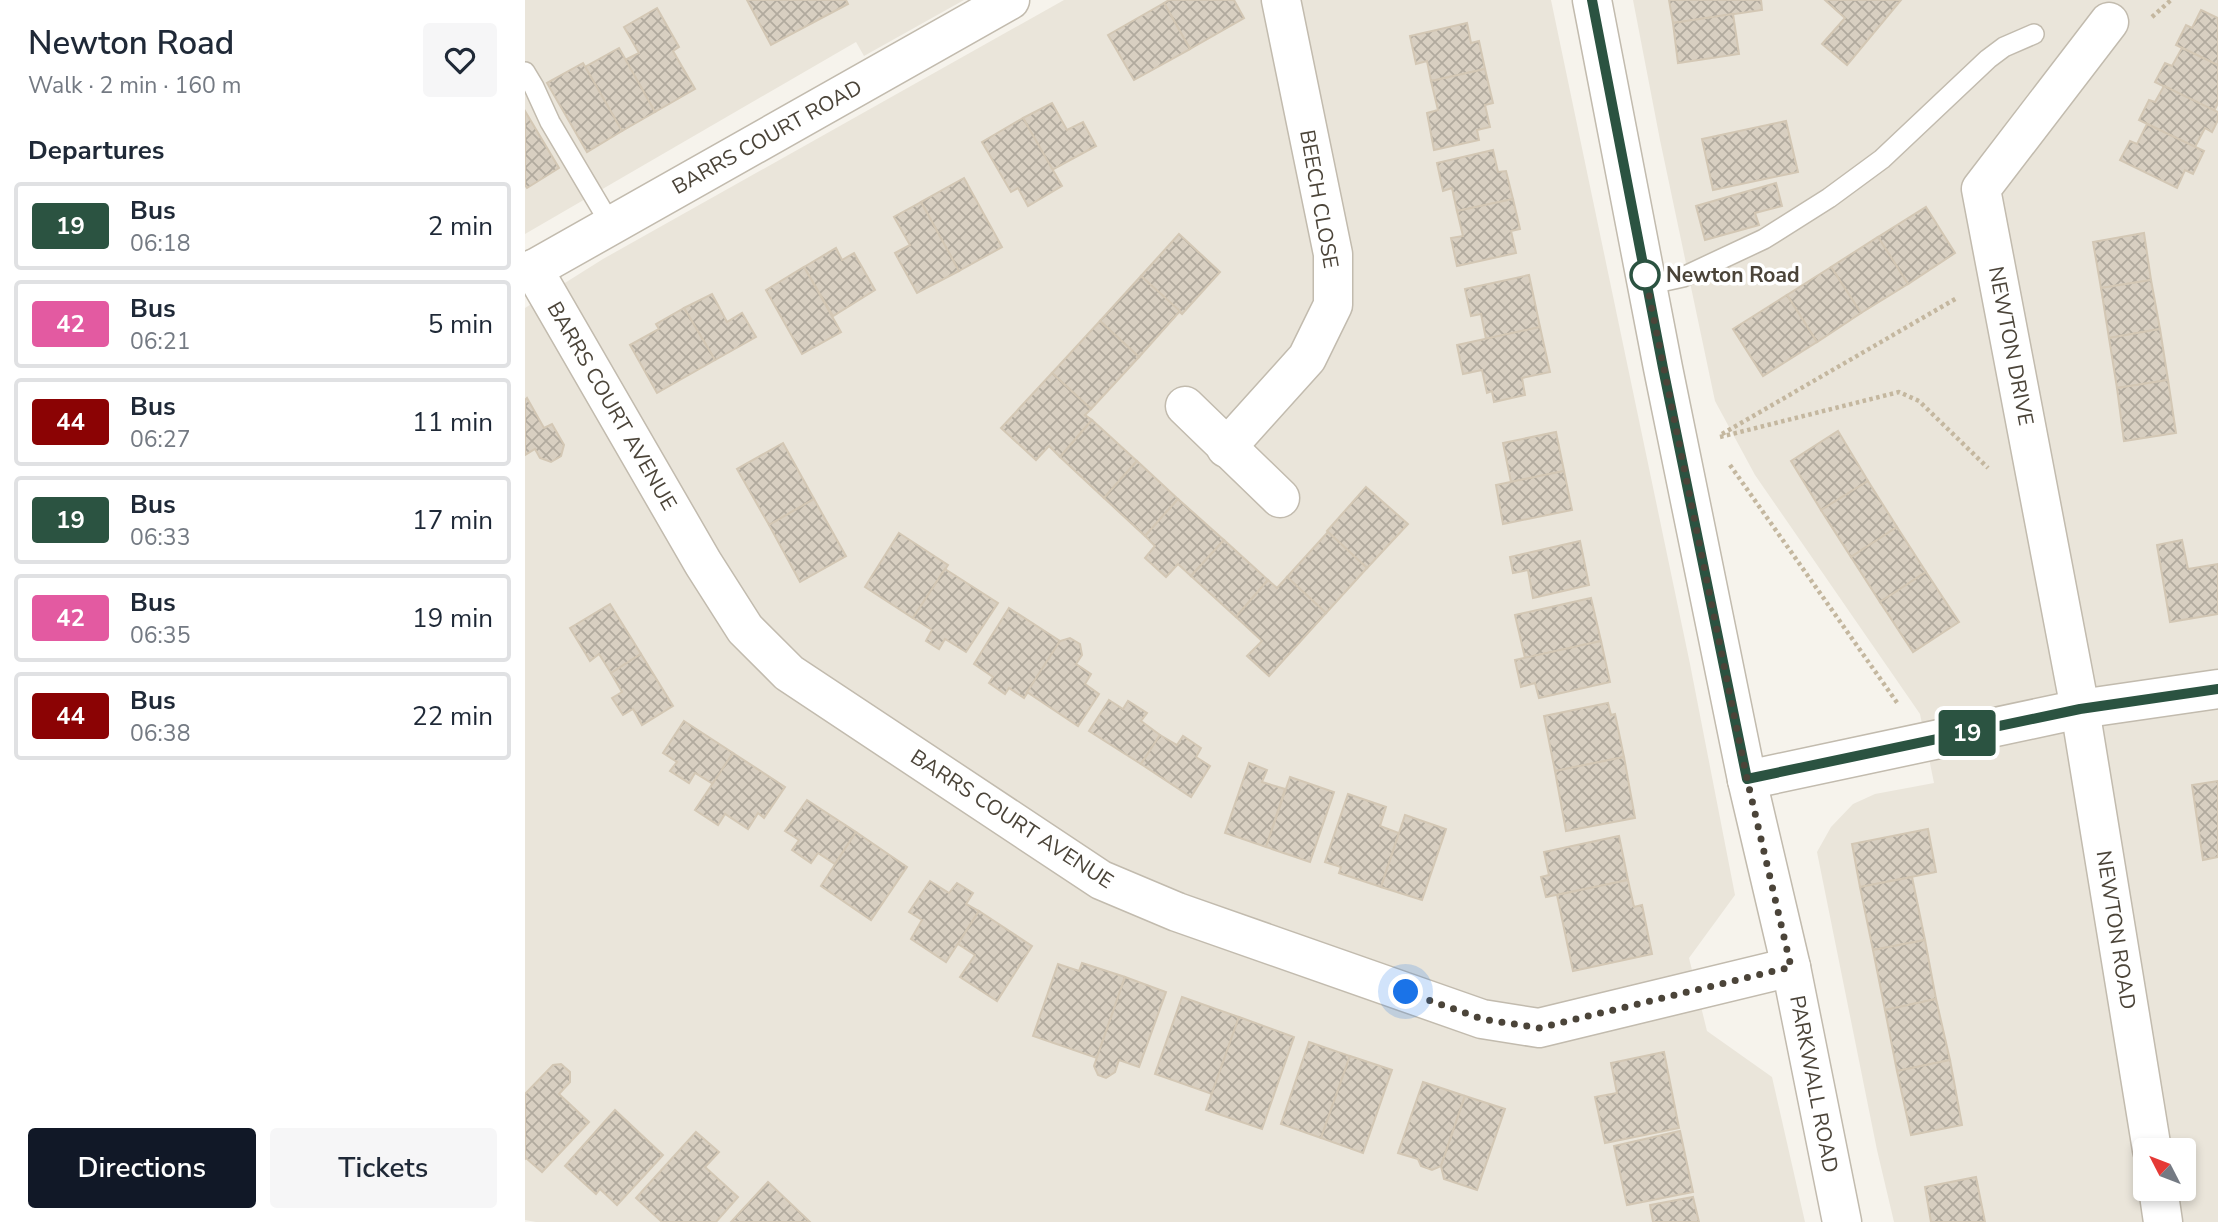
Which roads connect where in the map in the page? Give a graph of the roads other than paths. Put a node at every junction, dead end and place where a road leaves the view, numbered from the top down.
1 (1010, 0) edge
2 (1281, 0) edge
3 (1592, 0) edge
4 (2109, 22) dead end
5 (2034, 34) dead end
6 (525, 72) edge
7 (611, 225) junction
8 (529, 272) edge
9 (1647, 285) junction
10 (1185, 406) dead end
11 (1226, 448) junction
12 (1280, 498) dead end
13 (2218, 689) edge
14 (2080, 709) junction
15 (1747, 779) junction
16 (1791, 967) junction
17 (2150, 1138) edge
18 (2160, 1201) edge
19 (1842, 1222) edge
20 (2163, 1222) edge

1 - 7 street, BARRS COURT ROAD
2 - 11 street, BEECH CLOSE
3 - 9 street, PARKWALL ROAD
4 - 14 street, NEWTON DRIVE
5 - 9 lane
6 - 7 lane
7 - 8 street, BARRS COURT ROAD
8 - 16 street, BARRS COURT AVENUE
9 - 15 street, PARKWALL ROAD
10 - 11 street
11 - 12 street
13 - 14 street
14 - 15 street
14 - 17 street, NEWTON ROAD
15 - 16 street, PARKWALL ROAD
16 - 19 street, PARKWALL ROAD
18 - 20 street

